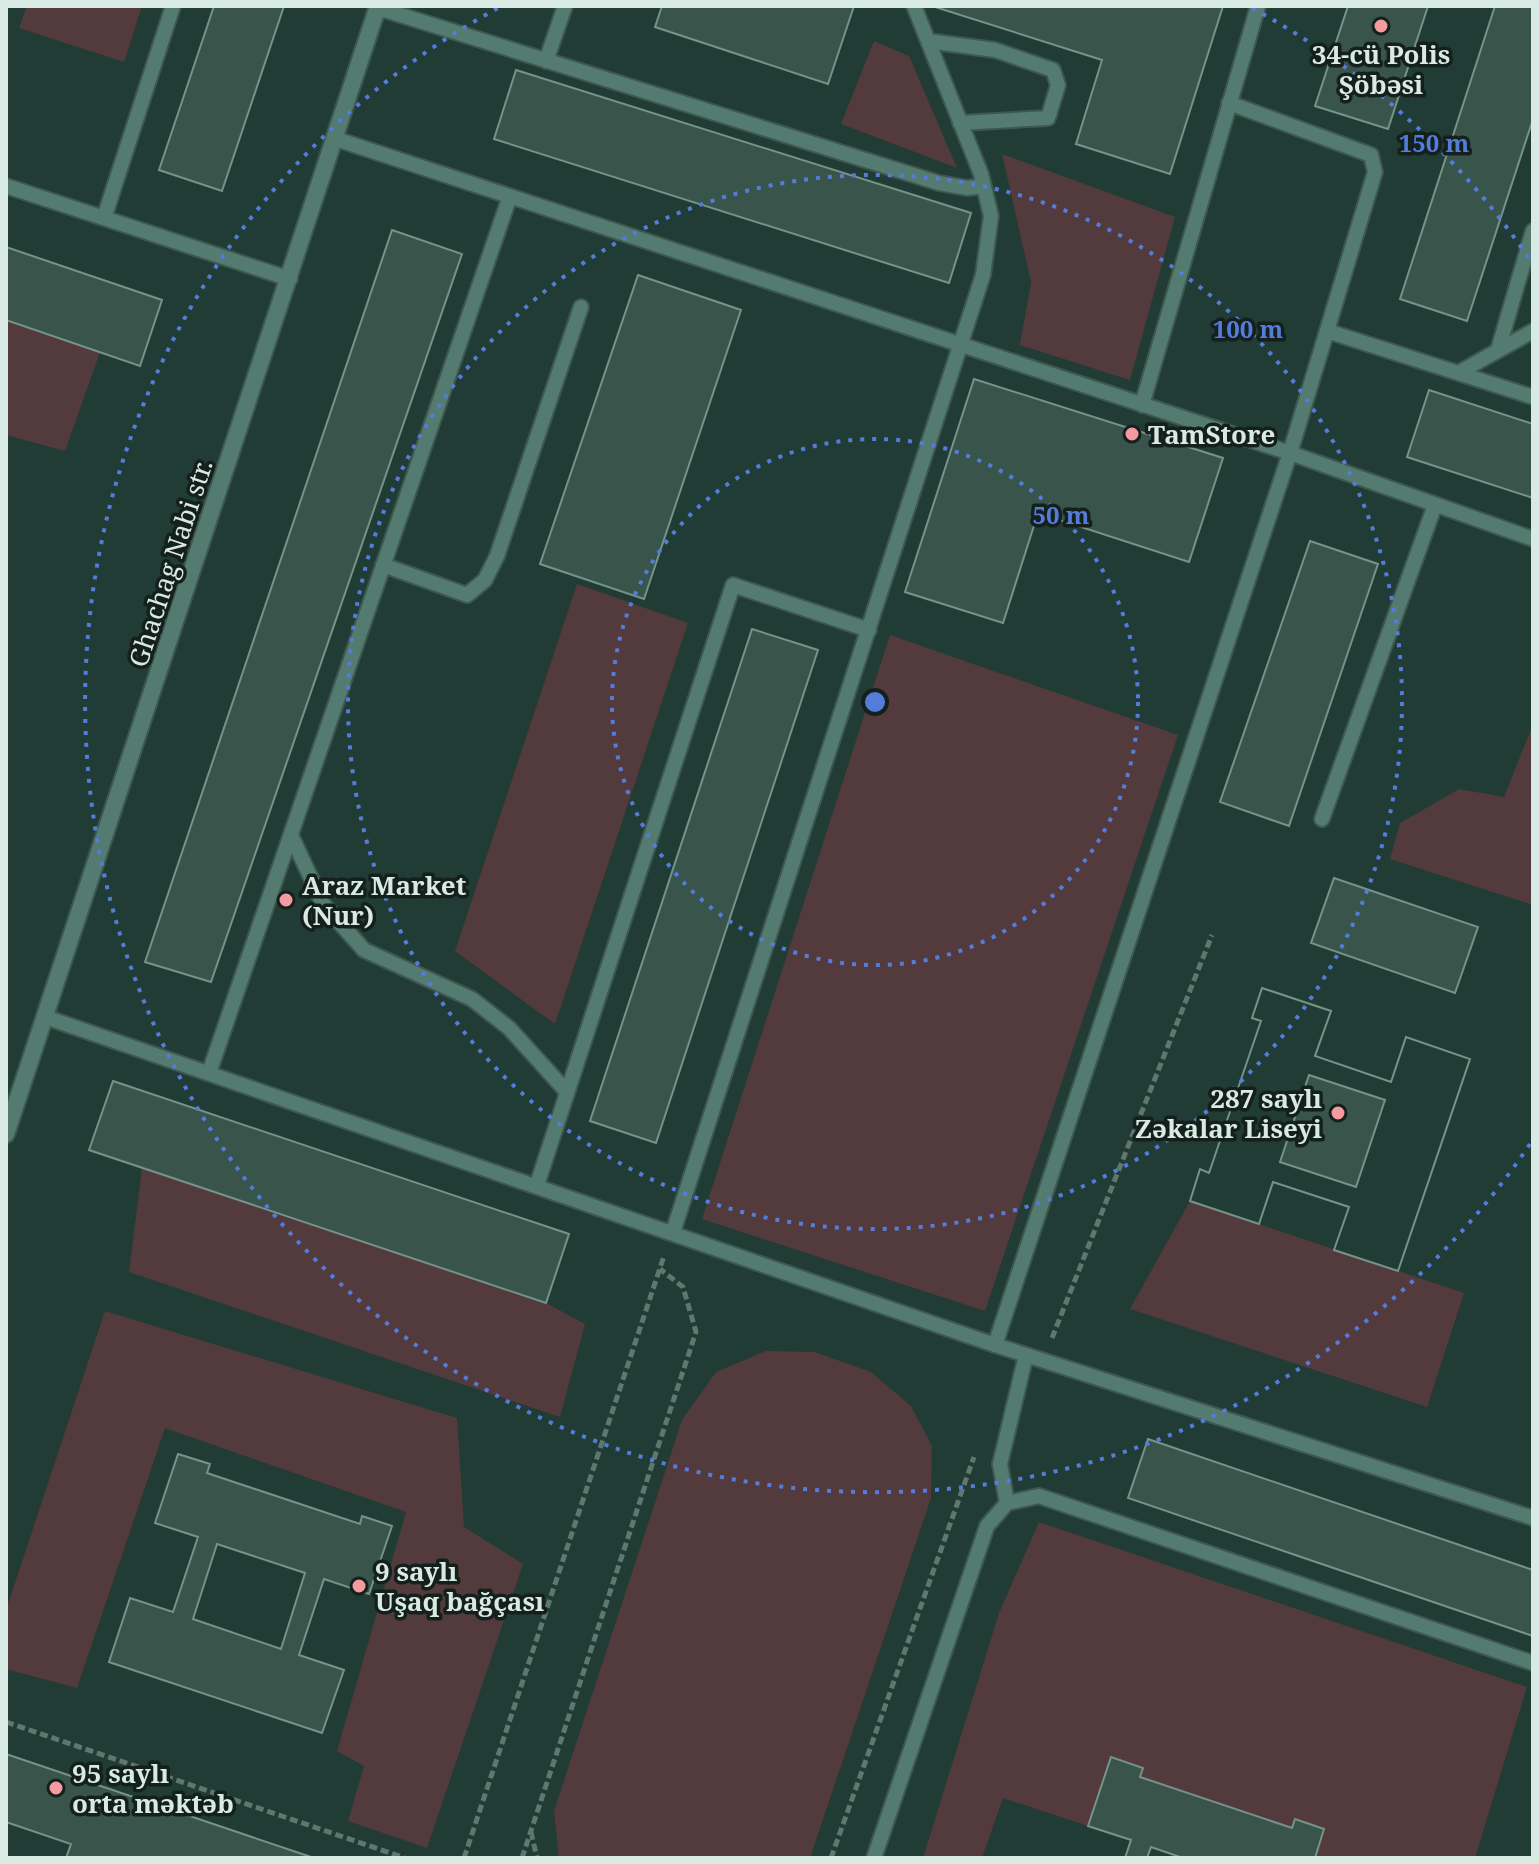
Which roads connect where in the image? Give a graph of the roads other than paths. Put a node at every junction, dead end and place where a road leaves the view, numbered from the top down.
1 (173, 6) edge
2 (565, 6) edge
3 (914, 6) edge
4 (1258, 6) edge
5 (378, 7) edge
6 (928, 41) junction
7 (546, 61) junction
8 (1229, 103) junction
9 (960, 123) junction
10 (336, 139) junction
11 (6, 186) edge
12 (984, 186) junction
13 (510, 196) junction
14 (104, 218) junction
15 (1533, 231) edge
16 (290, 279) junction
17 (581, 307) dead end
18 (1327, 331) junction
19 (1533, 331) edge
20 (962, 345) junction
21 (1498, 350) junction
22 (1458, 373) junction
23 (1533, 397) edge
24 (1142, 405) junction
25 (1290, 453) junction
26 (1435, 505) junction
27 (1533, 539) edge
28 (383, 565) junction
29 (869, 630) junction
30 (1322, 819) dead end
31 (291, 835) junction
32 (45, 1017) junction
33 (209, 1073) junction
34 (567, 1092) junction
35 (6, 1134) edge
36 (537, 1185) junction
37 (673, 1232) junction
38 (995, 1345) junction
39 (1026, 1355) junction
40 (1007, 1503) junction
41 (1533, 1518) edge
42 (1533, 1663) edge
43 (874, 1858) edge

1 - 14 lane
2 - 7 lane
3 - 6 lane
4 - 8 lane
5 - 7 lane
5 - 10 street, Ghachag Nabi str.
6 - 9 lane
6 - 9 lane
7 - 12 lane
8 - 18 lane
8 - 24 lane
9 - 12 lane
10 - 13 lane
10 - 16 street, Ghachag Nabi str.
11 - 14 lane
12 - 20 lane
13 - 20 lane
13 - 28 lane
14 - 16 lane
15 - 21 lane
16 - 32 street, Ghachag Nabi str.
17 - 28 lane
18 - 22 lane
18 - 25 lane
19 - 21 lane
20 - 24 lane
20 - 29 lane
21 - 22 lane
22 - 23 lane
24 - 25 lane
25 - 26 lane
25 - 38 lane
26 - 27 lane
26 - 30 lane
28 - 31 lane
29 - 34 lane
29 - 37 lane
31 - 33 lane
31 - 34 lane
32 - 33 lane
32 - 35 street, Ghachag Nabi str.
33 - 36 lane
34 - 36 lane
36 - 37 lane
37 - 38 lane
38 - 39 lane
39 - 40 lane
39 - 41 lane
40 - 42 lane
40 - 43 lane

